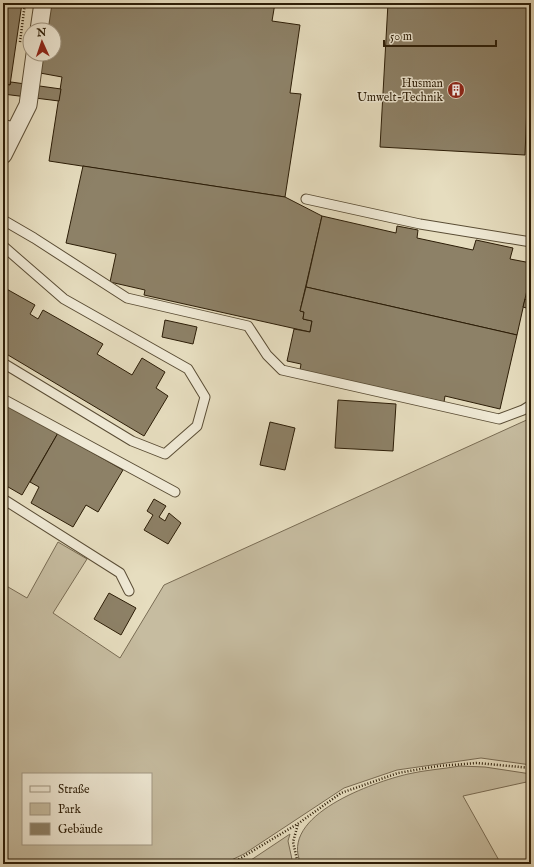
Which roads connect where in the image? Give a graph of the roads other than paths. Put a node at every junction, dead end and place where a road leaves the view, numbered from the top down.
1 (43, 3) edge
2 (40, 22) edge
3 (35, 62) edge
4 (10, 126) edge
5 (3, 155) edge
6 (306, 199) dead end
7 (3, 220) edge
8 (531, 242) edge
9 (3, 246) edge
10 (3, 363) edge
11 (3, 399) edge
12 (531, 405) edge
13 (175, 492) dead end
14 (3, 499) edge
15 (129, 591) dead end

1 - 2 street
3 - 4 street
4 - 5 street
6 - 8 lane
7 - 12 lane
9 - 10 lane
11 - 13 lane
14 - 15 lane

